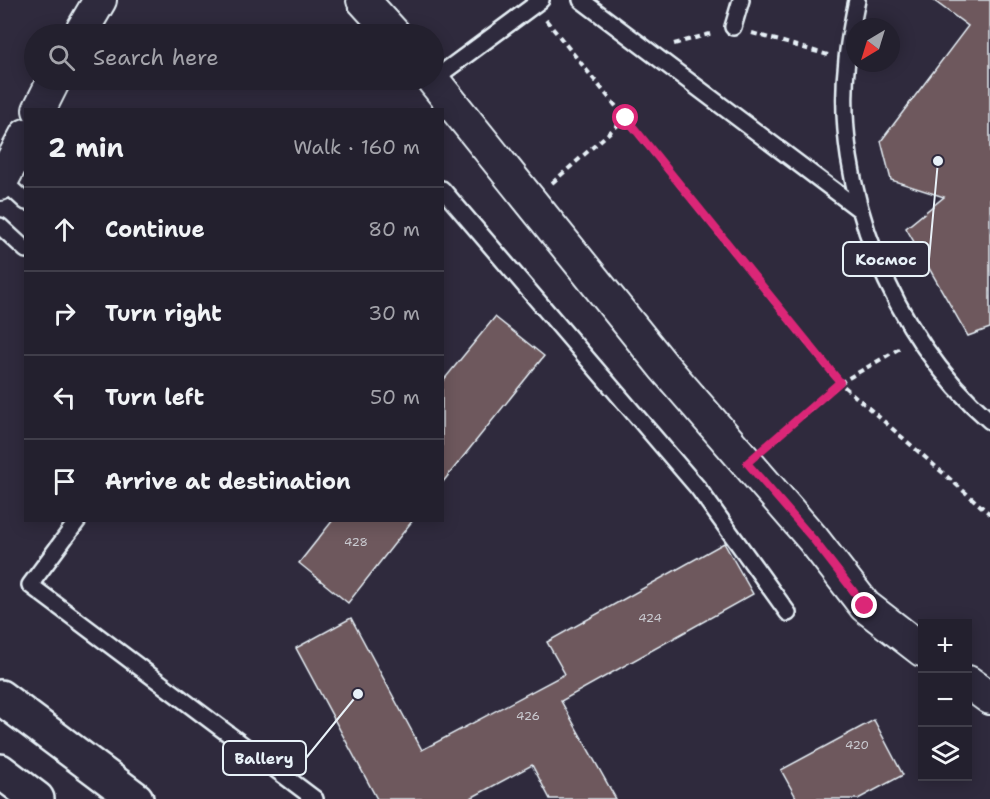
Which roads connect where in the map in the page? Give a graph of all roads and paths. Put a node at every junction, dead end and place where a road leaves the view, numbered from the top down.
1 (100, 0) edge
2 (363, 0) edge
3 (581, 0) edge
4 (741, 0) edge
5 (857, 0) edge
6 (538, 3) edge
7 (854, 18) edge
8 (86, 24) edge
9 (385, 24) edge
10 (733, 27) junction
11 (650, 51) junction
12 (846, 60) edge
13 (444, 71) edge
14 (846, 72) edge
15 (49, 90) edge
16 (442, 90) edge
17 (40, 108) edge
18 (626, 118) junction
19 (24, 139) edge
20 (1, 182) edge
21 (444, 191) edge
22 (24, 200) edge
23 (531, 201) junction
24 (860, 210) junction
25 (0, 226) edge
26 (24, 247) edge
27 (918, 338) junction
28 (840, 382) junction
29 (990, 421) edge
30 (747, 463) junction
31 (990, 514) edge
32 (77, 522) edge
33 (788, 613) dead end
34 (918, 647) edge
35 (972, 685) edge
36 (0, 697) edge
37 (990, 698) edge
38 (0, 771) edge
39 (37, 799) edge
40 (136, 799) edge
41 (315, 799) edge

1 - 8 street
2 - 9 street
3 - 11 lane
4 - 10 lane
5 - 7 lane
6 - 13 lane
6 - 18 path
10 - 11 path
10 - 12 path
11 - 24 lane
14 - 24 lane
15 - 17 street
16 - 23 street
18 - 23 path
18 - 28 path
19 - 20 street
20 - 22 lane
21 - 33 lane
23 - 30 street
24 - 27 lane
25 - 26 lane
27 - 28 path
27 - 29 lane
28 - 30 path
28 - 31 path
30 - 34 street
32 - 41 lane
35 - 37 street
36 - 40 main road
38 - 39 main road

